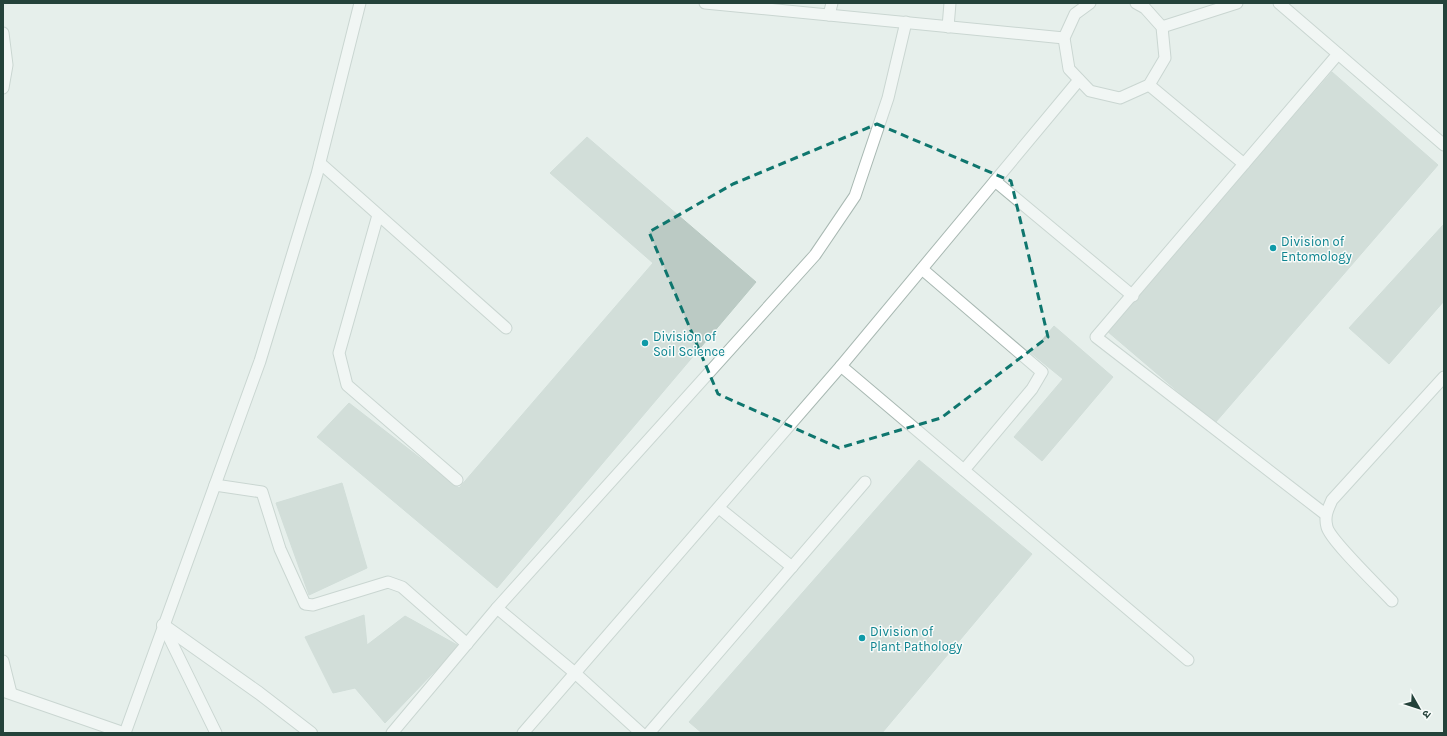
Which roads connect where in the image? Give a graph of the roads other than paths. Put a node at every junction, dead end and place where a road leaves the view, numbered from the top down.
1 (360, 3) edge
2 (705, 3) edge
3 (832, 3) edge
4 (950, 3) edge
5 (1090, 3) edge
6 (1237, 3) edge
7 (1279, 3) edge
8 (1143, 5) edge
9 (829, 15) junction
10 (906, 22) junction
11 (948, 26) junction
12 (1162, 26) junction
13 (3, 34) edge
14 (1064, 38) junction
15 (1338, 54) junction
16 (1079, 80) junction
17 (1149, 85) junction
18 (3, 88) edge
19 (1444, 145) edge
20 (320, 163) junction
21 (1244, 164) junction
22 (995, 181) junction
23 (378, 215) junction
24 (922, 269) junction
25 (1133, 296) junction
26 (506, 328) dead end
27 (841, 366) junction
28 (1444, 377) edge
29 (964, 470) junction
30 (457, 480) dead end
31 (865, 482) dead end
32 (215, 485) junction
33 (718, 508) junction
34 (1326, 514) junction
35 (792, 567) junction
36 (1392, 601) dead end
37 (497, 608) junction
38 (163, 625) junction
39 (467, 644) junction
40 (1188, 660) dead end
41 (3, 661) edge
42 (575, 673) junction
43 (7, 692) edge
44 (124, 733) edge
45 (216, 733) edge
46 (311, 733) edge
47 (392, 733) edge
48 (524, 733) edge
49 (641, 733) edge
50 (649, 733) edge

1 - 20 lane
2 - 9 lane
3 - 9 lane
4 - 11 lane
5 - 14 lane
6 - 12 lane
7 - 15 lane
8 - 12 lane
9 - 10 lane
10 - 11 lane
10 - 37 lane
11 - 14 lane
12 - 17 lane
13 - 18 lane
14 - 16 lane
15 - 19 lane
15 - 21 lane
16 - 17 lane
16 - 22 lane
17 - 21 lane
20 - 23 lane
20 - 32 lane
21 - 25 lane
22 - 24 lane
22 - 25 lane
23 - 26 lane
23 - 30 lane
24 - 27 lane
24 - 29 lane
25 - 34 lane
27 - 29 lane
27 - 33 lane
28 - 34 lane
29 - 40 lane
31 - 35 lane
32 - 38 lane
32 - 39 lane
33 - 35 lane
33 - 42 lane
34 - 36 lane
35 - 50 lane
37 - 39 lane
37 - 42 lane
38 - 44 lane
38 - 45 lane
38 - 46 street
39 - 47 lane
41 - 43 lane
42 - 48 lane
42 - 49 lane
43 - 44 lane

